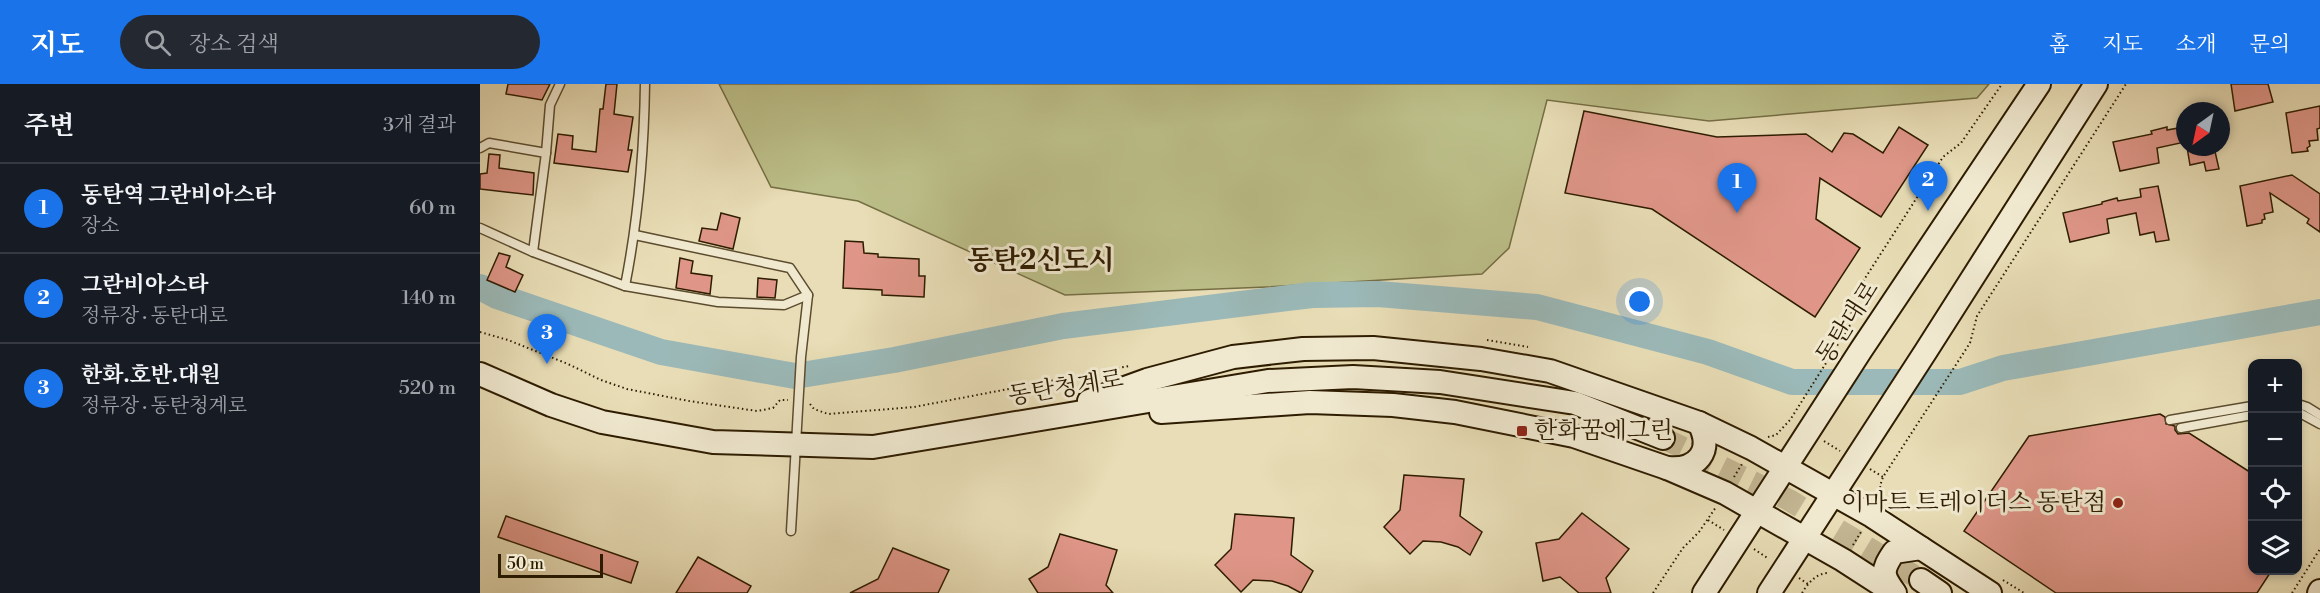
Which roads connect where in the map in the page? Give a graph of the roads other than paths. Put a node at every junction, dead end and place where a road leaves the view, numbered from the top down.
1 (560, 84) edge
2 (645, 84) edge
3 (2038, 84) edge
4 (2096, 84) edge
5 (480, 148) edge
6 (546, 153) junction
7 (480, 228) edge
8 (635, 235) junction
9 (533, 252) junction
10 (625, 286) junction
11 (808, 295) junction
12 (480, 374) edge
13 (2302, 405) edge
14 (2248, 407) edge
15 (2300, 413) edge
16 (2248, 416) edge
17 (2320, 416) edge
18 (1036, 420) junction
19 (2170, 420) dead end
20 (1699, 423) junction
21 (2320, 424) edge
22 (2181, 428) dead end
23 (1664, 438) tunnel mouth
24 (797, 444) junction
25 (1786, 467) junction
26 (1667, 468) junction
27 (1834, 493) junction
28 (1757, 511) junction
29 (791, 531) dead end
30 (1805, 537) junction
31 (1921, 548) junction
32 (1921, 580) tunnel mouth
33 (1993, 584) edge
34 (1704, 593) edge
35 (1769, 593) edge
36 (1894, 593) edge
37 (1940, 593) edge

1 - 6 lane
2 - 8 lane
3 - 25 street, 동탄대로
4 - 27 street
5 - 6 lane
6 - 9 lane
7 - 9 lane
8 - 10 lane
8 - 11 lane
9 - 10 lane
10 - 11 lane
11 - 24 lane
12 - 24 street, 동탄청계로
13 - 17 lane
14 - 19 lane
15 - 21 lane
16 - 22 lane
18 - 20 street
18 - 23 street, 동탄청계로
18 - 24 street, 동탄청계로
18 - 26 street
20 - 25 street
20 - 26 street
24 - 29 lane
25 - 27 street
25 - 28 street, 동탄대로
26 - 28 street
27 - 30 street
27 - 31 street
28 - 30 street
28 - 34 street, 동탄대로
30 - 35 street
30 - 36 street
31 - 33 street
31 - 36 street
32 - 37 street

